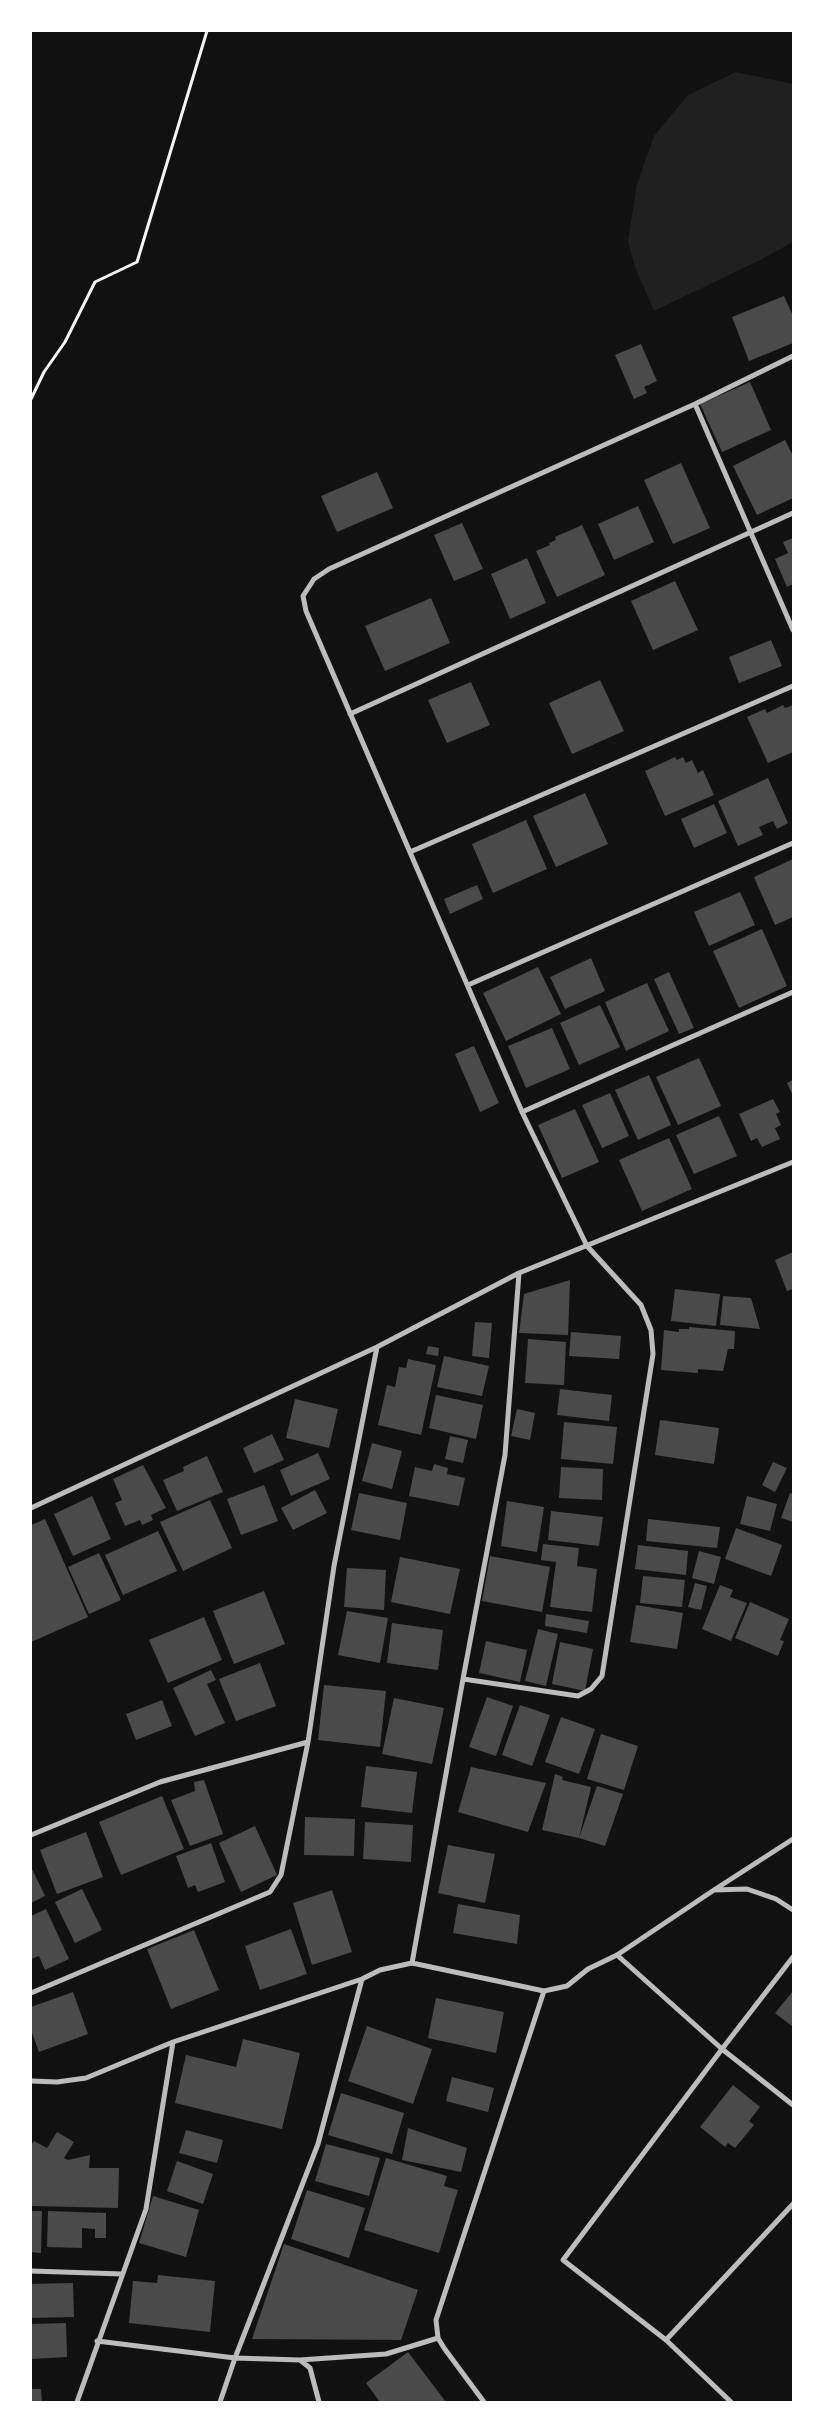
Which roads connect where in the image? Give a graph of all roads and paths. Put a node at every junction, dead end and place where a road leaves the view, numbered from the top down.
1 (206, 31) edge
2 (793, 356) edge
3 (31, 399) edge
4 (695, 404) junction
5 (793, 513) edge
6 (750, 532) junction
7 (793, 630) edge
8 (793, 686) edge
9 (350, 714) junction
10 (793, 843) edge
11 (410, 852) junction
12 (468, 985) junction
13 (793, 992) edge
14 (522, 1112) junction
15 (793, 1162) edge
16 (587, 1246) junction
17 (519, 1273) junction
18 (378, 1348) junction
19 (31, 1508) edge
20 (463, 1679) junction
21 (308, 1742) junction
22 (31, 1835) edge
23 (793, 1839) edge
24 (714, 1890) junction
25 (793, 1910) edge
26 (617, 1955) junction
27 (793, 1957) edge
28 (412, 1963) junction
29 (362, 1979) junction
30 (544, 1991) junction
31 (31, 1993) edge
32 (173, 2042) junction
33 (722, 2049) junction
34 (31, 2081) edge
35 (793, 2105) edge
36 (793, 2204) edge
37 (31, 2271) edge
38 (122, 2274) junction
39 (438, 2338) junction
40 (666, 2340) junction
41 (97, 2341) junction
42 (235, 2358) junction
43 (300, 2360) junction
44 (77, 2402) edge
45 (220, 2402) edge
46 (319, 2402) edge
47 (484, 2402) edge
48 (731, 2402) edge

1 - 3 path
2 - 4 street
4 - 6 street
4 - 9 street
5 - 6 street
6 - 7 street
6 - 9 street
8 - 11 street
9 - 11 street
10 - 12 street
11 - 12 street
12 - 14 street
13 - 14 street
14 - 16 street
15 - 16 street
16 - 17 street
16 - 20 street
17 - 18 street
17 - 20 street
18 - 19 street
18 - 21 street
20 - 28 street
21 - 22 street
21 - 31 street
23 - 24 street
24 - 25 street
24 - 26 street
26 - 30 street
26 - 33 street
27 - 33 street
28 - 29 street
28 - 30 street
29 - 32 street
29 - 42 street
30 - 39 street
32 - 34 street
32 - 38 street
33 - 35 street
33 - 40 street
36 - 40 street
37 - 38 street
38 - 41 street
39 - 43 street
39 - 47 street
40 - 48 street
41 - 42 street
41 - 44 street
42 - 43 street
42 - 45 street
43 - 46 street

